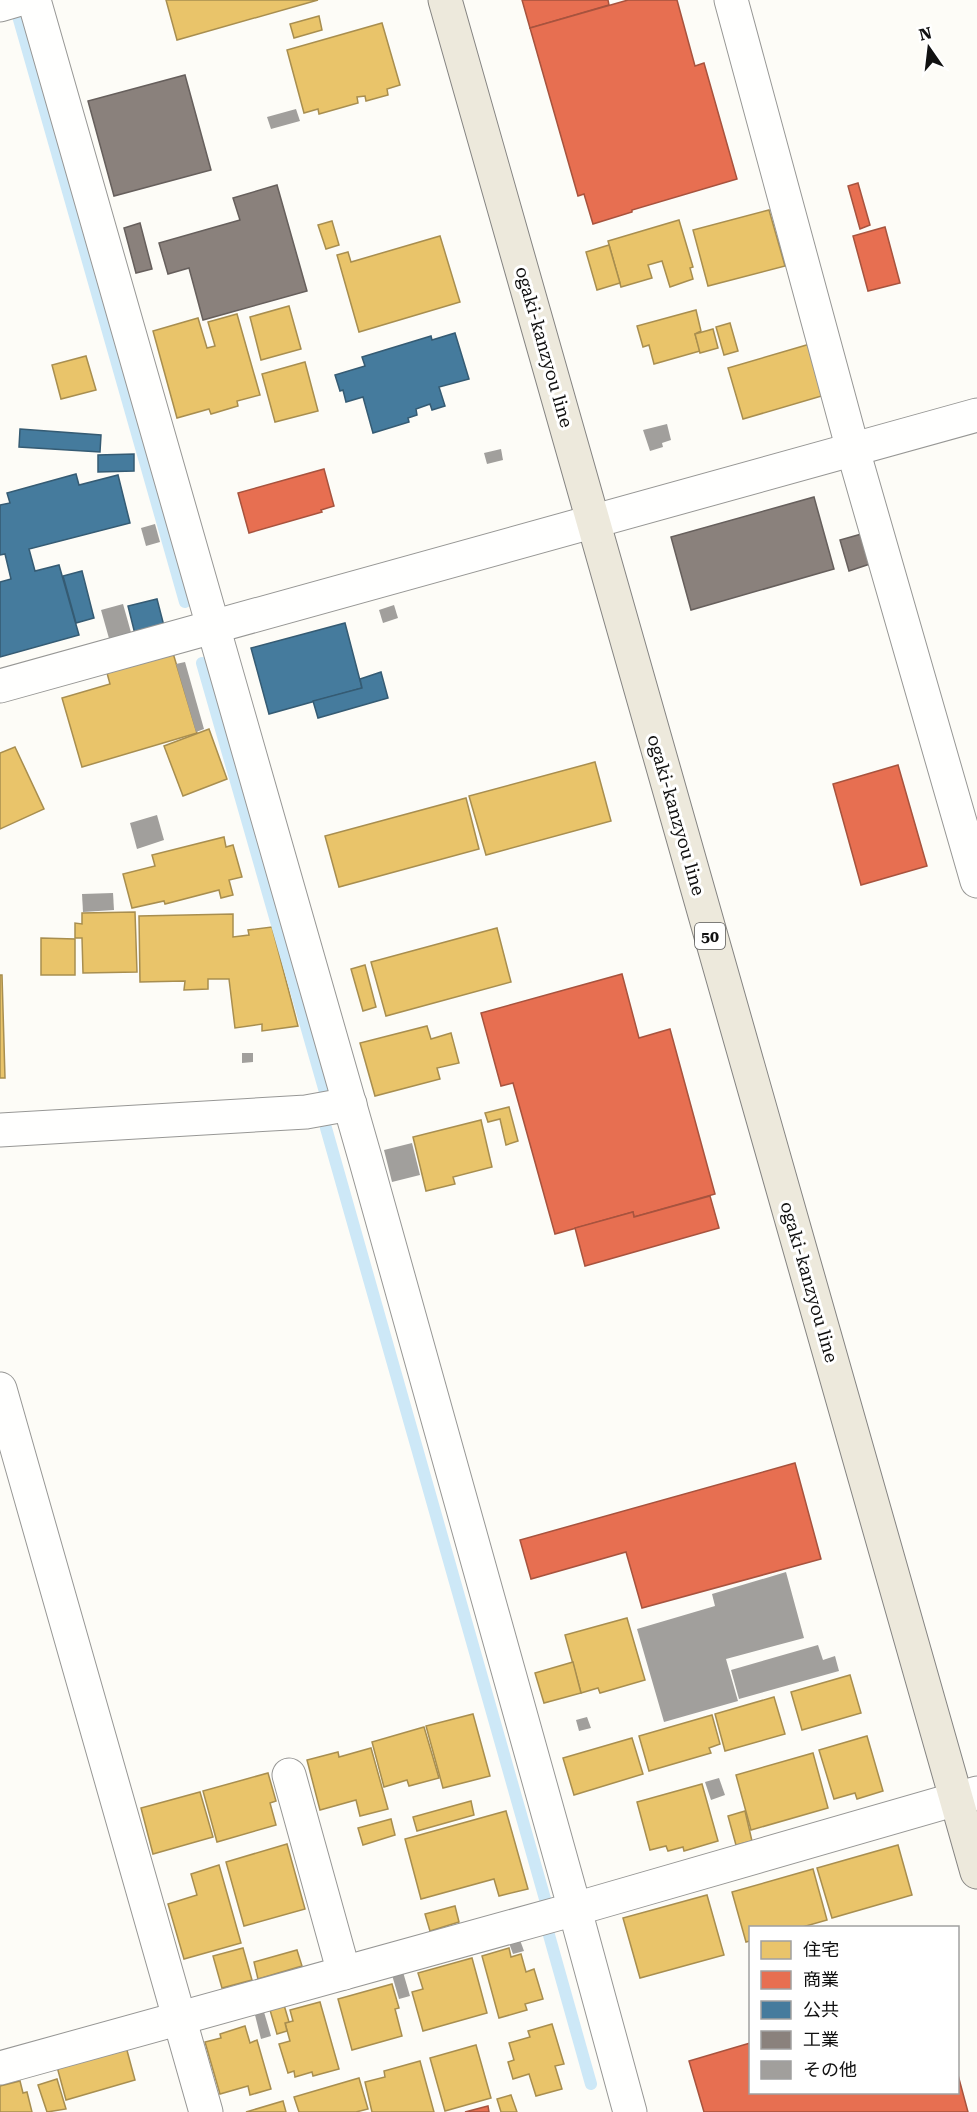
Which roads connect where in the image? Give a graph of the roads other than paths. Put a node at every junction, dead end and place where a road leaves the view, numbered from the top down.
1 (17, 0) edge
2 (33, 0) edge
3 (446, 0) edge
4 (731, 0) edge
5 (0, 5) edge
6 (977, 415) edge
7 (853, 450) junction
8 (592, 520) junction
9 (214, 627) junction
10 (0, 686) edge
11 (977, 881) edge
12 (350, 1104) junction
13 (0, 1130) edge
14 (0, 1389) edge
15 (290, 1775) dead end
16 (966, 1796) edge
17 (977, 1872) edge
18 (575, 1908) junction
19 (344, 1973) junction
20 (180, 2019) junction
21 (0, 2068) edge
22 (622, 2110) edge
23 (206, 2112) edge

1 - 5 street
2 - 9 street
3 - 8 main road, ogaki-kanzyou line / 50
4 - 7 street
6 - 7 street
7 - 8 street
7 - 11 street
8 - 9 street
8 - 16 main road, ogaki-kanzyou line / 50
9 - 10 street
9 - 12 street
12 - 13 street
12 - 18 street
14 - 20 street
15 - 19 street
16 - 17 main road, ogaki-kanzyou line / 50
16 - 18 street
18 - 19 street
18 - 22 street
19 - 20 street
20 - 21 street
20 - 23 street

